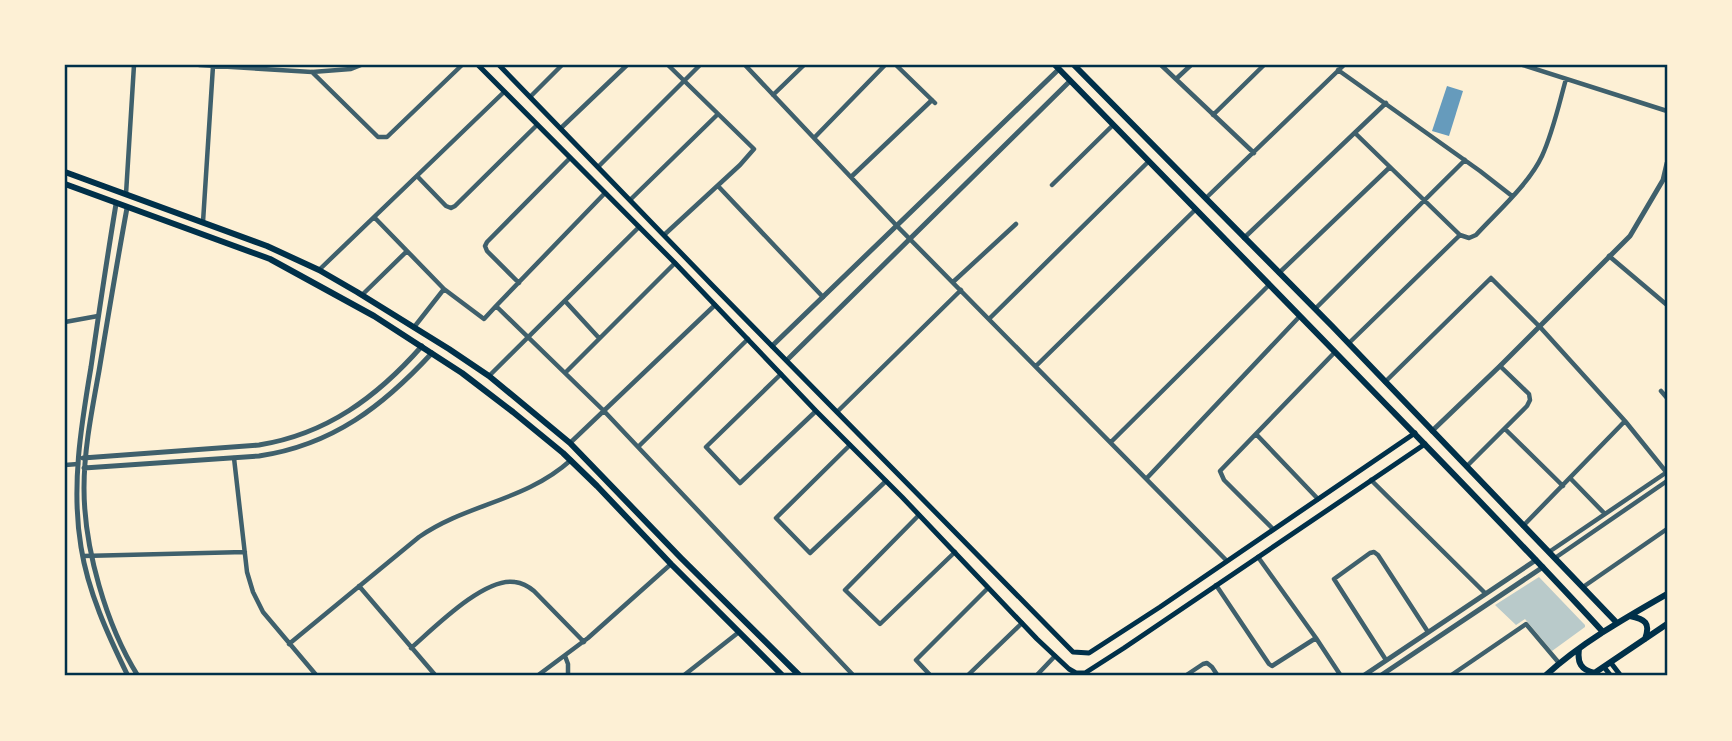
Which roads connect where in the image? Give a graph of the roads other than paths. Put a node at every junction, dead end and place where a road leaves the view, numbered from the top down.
1 (134, 65) edge
2 (199, 65) edge
3 (361, 65) edge
4 (462, 65) edge
5 (478, 65) edge
6 (499, 65) edge
7 (562, 65) edge
8 (627, 65) edge
9 (668, 65) edge
10 (700, 65) edge
11 (745, 65) edge
12 (804, 65) edge
13 (885, 65) edge
14 (896, 65) edge
15 (1074, 65) edge
16 (1161, 65) edge
17 (1191, 65) edge
18 (1264, 65) edge
19 (1344, 65) edge
20 (1523, 65) edge
21 (213, 66) edge
22 (1057, 67) edge
23 (323, 68) edge
24 (1338, 70) junction
25 (312, 72) junction
26 (1176, 79) junction
27 (1566, 79) junction
28 (683, 80) junction
29 (1070, 81) junction
30 (1090, 81) junction
31 (1080, 91) junction
32 (504, 92) junction
33 (774, 95) junction
34 (530, 97) junction
35 (1386, 103) junction
36 (1667, 111) edge
37 (718, 114) junction
38 (1213, 115) junction
39 (537, 125) junction
40 (1114, 125) junction
41 (561, 128) junction
42 (1355, 134) junction
43 (814, 138) junction
44 (1254, 153) junction
45 (570, 158) junction
46 (1465, 160) junction
47 (1149, 161) junction
48 (1667, 163) edge
49 (598, 167) junction
50 (1390, 167) junction
51 (65, 172) edge
52 (416, 176) junction
53 (851, 177) junction
54 (1665, 181) edge
55 (65, 184) edge
56 (718, 186) junction
57 (1052, 186) dead end
58 (605, 193) junction
59 (125, 194) junction
60 (1512, 196) junction
61 (1205, 199) junction
62 (630, 200) junction
63 (1425, 200) junction
64 (116, 204) junction
65 (127, 208) junction
66 (1195, 210) junction
67 (374, 217) junction
68 (203, 222) junction
69 (1016, 224) dead end
70 (897, 226) junction
71 (639, 227) junction
72 (1460, 235) junction
73 (664, 236) junction
74 (1244, 238) junction
75 (911, 239) junction
76 (407, 251) junction
77 (1609, 256) junction
78 (675, 263) junction
79 (319, 271) junction
80 (1279, 273) junction
81 (953, 282) junction
82 (519, 283) junction
83 (1269, 285) junction
84 (1294, 288) junction
85 (444, 289) junction
86 (961, 289) junction
87 (362, 295) junction
88 (823, 297) junction
89 (1284, 300) junction
90 (565, 301) junction
91 (715, 305) junction
92 (1667, 305) edge
93 (496, 306) junction
94 (1315, 309) junction
95 (98, 316) junction
96 (1300, 316) junction
97 (989, 318) junction
98 (65, 322) edge
99 (415, 326) junction
100 (1540, 327) junction
101 (528, 337) junction
102 (599, 338) junction
103 (748, 339) junction
104 (1348, 344) junction
105 (422, 346) junction
106 (772, 346) junction
107 (1335, 352) junction
108 (432, 353) junction
109 (787, 360) junction
110 (1036, 366) junction
111 (1500, 366) junction
112 (565, 373) junction
113 (781, 374) junction
114 (489, 376) junction
115 (1385, 382) junction
116 (1661, 391) dead end
117 (1667, 398) edge
118 (1410, 409) junction
119 (604, 411) junction
120 (817, 411) junction
121 (837, 412) junction
122 (1401, 420) junction
123 (1625, 421) junction
124 (1505, 429) junction
125 (1432, 431) junction
126 (1415, 433) junction
127 (1256, 434) junction
128 (1111, 442) junction
129 (570, 443) junction
130 (1425, 444) junction
131 (850, 445) junction
132 (638, 447) junction
133 (86, 457) junction
134 (234, 458) junction
135 (571, 460) junction
136 (78, 464) junction
137 (65, 465) edge
138 (1466, 467) junction
139 (85, 468) junction
140 (1667, 472) edge
141 (1146, 478) junction
142 (1570, 478) junction
143 (1371, 480) junction
144 (886, 481) junction
145 (1667, 481) edge
146 (1483, 485) junction
147 (1563, 486) junction
148 (1475, 495) junction
149 (1318, 499) junction
150 (1605, 514) junction
151 (919, 515) junction
152 (1523, 526) junction
153 (1273, 529) junction
154 (1667, 529) edge
155 (245, 552) junction
156 (954, 552) junction
157 (1549, 552) junction
158 (83, 556) junction
159 (91, 556) junction
160 (1258, 557) junction
161 (1555, 558) junction
162 (1536, 560) junction
163 (1227, 561) junction
164 (671, 564) junction
165 (1543, 566) junction
166 (1216, 585) junction
167 (359, 586) junction
168 (1583, 587) junction
169 (988, 588) junction
170 (1485, 593) junction
171 (1667, 594) edge
172 (1629, 616) junction
173 (1617, 622) junction
174 (1022, 624) junction
175 (1667, 624) edge
176 (739, 632) junction
177 (1428, 632) junction
178 (1603, 632) junction
179 (1316, 638) junction
180 (1644, 640) junction
181 (584, 642) junction
182 (289, 644) junction
183 (411, 648) junction
184 (1579, 649) junction
185 (565, 656) junction
186 (1055, 656) junction
187 (1386, 660) junction
188 (1559, 663) junction
189 (1611, 663) junction
190 (1604, 667) junction
191 (1077, 674) edge
192 (1593, 675) edge
193 (128, 676) edge
194 (138, 676) edge
195 (317, 676) edge
196 (436, 676) edge
197 (537, 676) edge
198 (568, 676) edge
199 (683, 676) edge
200 (783, 676) edge
201 (800, 676) edge
202 (854, 676) edge
203 (931, 676) edge
204 (967, 676) edge
205 (1036, 676) edge
206 (1185, 676) edge
207 (1218, 676) edge
208 (1341, 676) edge
209 (1363, 676) edge
210 (1380, 676) edge
211 (1450, 676) edge
212 (1543, 676) edge
213 (1611, 676) edge
214 (1621, 676) edge

1 - 59 street
2 - 21 street
3 - 23 street
4 - 25 street
5 - 32 main road
6 - 34 main road
7 - 34 street
8 - 41 street
9 - 28 street
10 - 28 street
11 - 33 street
12 - 33 street
13 - 43 street
14 - 53 street
15 - 30 main road
16 - 26 street
17 - 26 street
18 - 38 street
19 - 24 street
20 - 27 street
21 - 25 street
21 - 68 street
22 - 29 main road
22 - 70 street
23 - 25 street
24 - 35 street
24 - 44 street
26 - 38 street
27 - 36 street
27 - 60 street
28 - 37 street
28 - 49 street
29 - 31 main road
29 - 75 street
30 - 31 main road
30 - 61 main road
31 - 40 main road
32 - 39 main road
32 - 52 street
33 - 43 street
34 - 41 main road
35 - 42 street
35 - 46 street
37 - 56 street
37 - 62 street
38 - 44 street
39 - 45 main road
39 - 52 street
40 - 47 main road
40 - 57 street
41 - 49 main road
42 - 50 street
42 - 74 street
43 - 53 street
44 - 61 street
45 - 58 main road
45 - 82 street
46 - 60 street
46 - 63 street
47 - 66 main road
47 - 97 street
48 - 54 street
49 - 62 main road
50 - 63 street
50 - 80 street
51 - 59 main road
52 - 67 street
53 - 70 street
54 - 77 street
55 - 64 main road
56 - 73 street
56 - 88 street
58 - 71 main road
58 - 82 street
59 - 68 main road
60 - 72 street
61 - 74 main road
62 - 73 main road
63 - 72 street
63 - 94 street
64 - 65 main road
64 - 95 street
65 - 105 main road
65 - 133 street
66 - 83 main road
66 - 110 street
67 - 76 street
67 - 79 street
68 - 79 main road
69 - 81 street
70 - 75 street
70 - 88 street
71 - 78 main road
71 - 90 street
72 - 104 street
73 - 106 main road
74 - 80 main road
75 - 81 street
75 - 109 street
76 - 85 street
76 - 87 street
77 - 92 street
77 - 100 street
78 - 91 main road
78 - 102 street
79 - 87 main road
80 - 84 main road
81 - 86 street
82 - 93 street
83 - 89 main road
83 - 128 street
84 - 89 main road
84 - 94 main road
85 - 93 street
85 - 99 street
86 - 97 street
86 - 121 street
87 - 99 main road
88 - 106 street
89 - 96 main road
90 - 101 street
90 - 102 street
91 - 103 main road
91 - 119 street
93 - 101 street
94 - 104 main road
95 - 98 street
95 - 136 street
96 - 107 main road
96 - 141 street
97 - 110 street
99 - 114 main road
100 - 111 street
100 - 115 street
100 - 123 street
101 - 112 street
101 - 114 street
102 - 112 street
103 - 113 main road
103 - 132 street
104 - 115 main road
105 - 108 main road
105 - 133 street
106 - 109 main road
107 - 122 main road
107 - 127 street
108 - 134 street
108 - 135 main road
109 - 121 main road
110 - 128 street
111 - 124 street
111 - 125 street
112 - 119 street
113 - 120 main road
113 - 120 street
114 - 129 main road
115 - 118 main road
116 - 117 street
118 - 122 main road
118 - 125 main road
119 - 129 street
119 - 132 street
120 - 131 main road
121 - 163 main road
122 - 126 main road
123 - 140 street
123 - 142 street
124 - 138 street
124 - 147 street
125 - 138 main road
126 - 130 main road
126 - 149 main road
127 - 149 street
127 - 153 street
128 - 141 street
129 - 201 main road
130 - 143 main road
130 - 148 main road
131 - 144 main road
131 - 144 street
132 - 202 street
133 - 136 street
133 - 139 street
134 - 139 street
134 - 155 street
135 - 164 main road
135 - 167 street
136 - 137 street
136 - 139 street
136 - 158 street
138 - 146 main road
139 - 159 street
140 - 150 street
141 - 163 street
142 - 147 street
142 - 150 street
143 - 160 main road
143 - 170 street
144 - 151 main road
145 - 161 street
146 - 148 main road
146 - 152 main road
147 - 152 street
148 - 162 main road
149 - 153 main road
150 - 157 street
151 - 156 main road
151 - 156 street
152 - 157 main road
153 - 163 main road
154 - 168 street
155 - 159 street
155 - 182 street
156 - 169 main road
157 - 161 main road
158 - 159 street
158 - 193 street
159 - 194 street
160 - 166 main road
160 - 179 street
161 - 168 main road
162 - 165 main road
162 - 170 street
164 - 176 main road
164 - 181 street
165 - 178 main road
165 - 210 street
166 - 179 street
166 - 191 main road
167 - 182 street
167 - 183 street
168 - 173 main road
169 - 174 main road
169 - 203 street
170 - 177 street
171 - 172 main road
172 - 173 main road
172 - 180 main road
173 - 178 main road
174 - 186 main road
174 - 204 street
175 - 180 main road
176 - 199 street
176 - 200 main road
177 - 187 street
177 - 187 street
178 - 184 main road
179 - 208 street
180 - 189 main road
181 - 183 street
181 - 185 street
182 - 195 street
183 - 196 street
184 - 188 main road
184 - 192 main road
185 - 197 street
185 - 198 street
186 - 191 main road
186 - 205 street
187 - 209 street
188 - 211 street
188 - 212 main road
189 - 190 main road
189 - 214 main road
190 - 192 main road
190 - 213 main road
206 - 207 street

